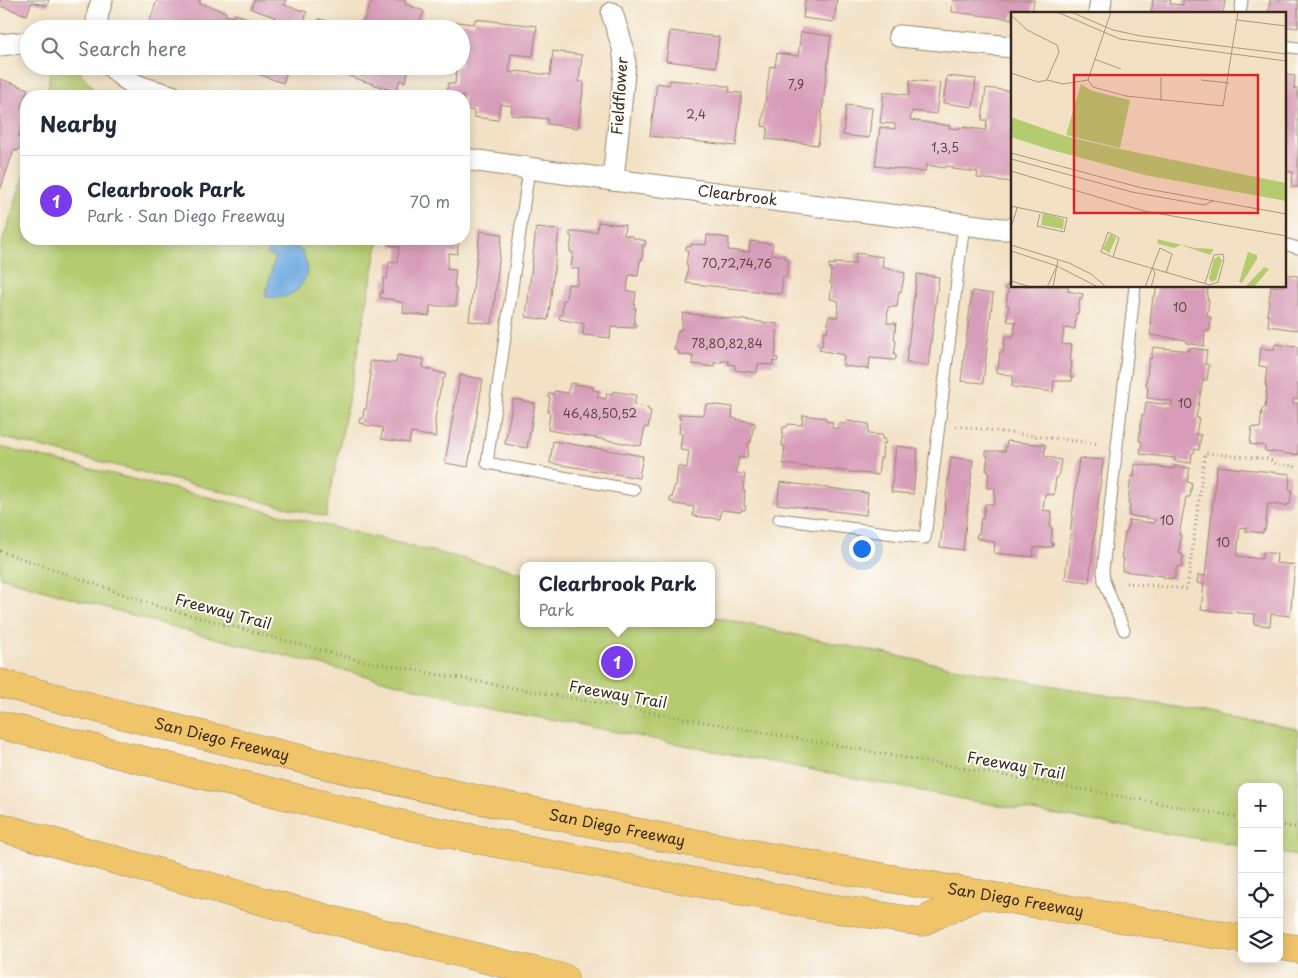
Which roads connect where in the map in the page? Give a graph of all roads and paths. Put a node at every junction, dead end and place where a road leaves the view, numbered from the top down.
1 (102, 0) edge
2 (612, 13) dead end
3 (97, 20) edge
4 (899, 36) dead end
5 (20, 43) edge
6 (0, 45) edge
7 (1011, 47) edge
8 (120, 75) edge
9 (150, 90) edge
10 (470, 160) edge
11 (529, 169) junction
12 (613, 180) junction
13 (964, 224) junction
14 (1011, 228) edge
15 (1135, 288) edge
16 (939, 424) junction
17 (1117, 446) junction
18 (1298, 467) edge
19 (634, 490) dead end
20 (779, 520) dead end
21 (0, 551) edge
22 (1104, 581) junction
23 (1124, 630) dead end
24 (0, 683) edge
25 (0, 725) edge
26 (1238, 817) edge
27 (1283, 826) edge
28 (0, 827) edge
29 (1298, 828) edge
30 (981, 894) junction
31 (1238, 938) edge
32 (1283, 947) edge
33 (1298, 949) edge
34 (564, 978) edge

1 - 3 street
2 - 12 street, Fieldflower
4 - 7 street
5 - 6 street
8 - 9 street
10 - 11 street, Clearbrook
11 - 12 street, Clearbrook
11 - 19 lane
12 - 13 street, Clearbrook
13 - 14 street, Clearbrook
13 - 16 lane
15 - 17 lane
16 - 17 path
16 - 20 lane
17 - 22 lane
18 - 22 path
21 - 26 path, Freeway Trail
22 - 23 lane
24 - 30 highway, San Diego Freeway
25 - 30 highway
27 - 29 path
28 - 34 highway
30 - 31 highway, San Diego Freeway
32 - 33 highway

